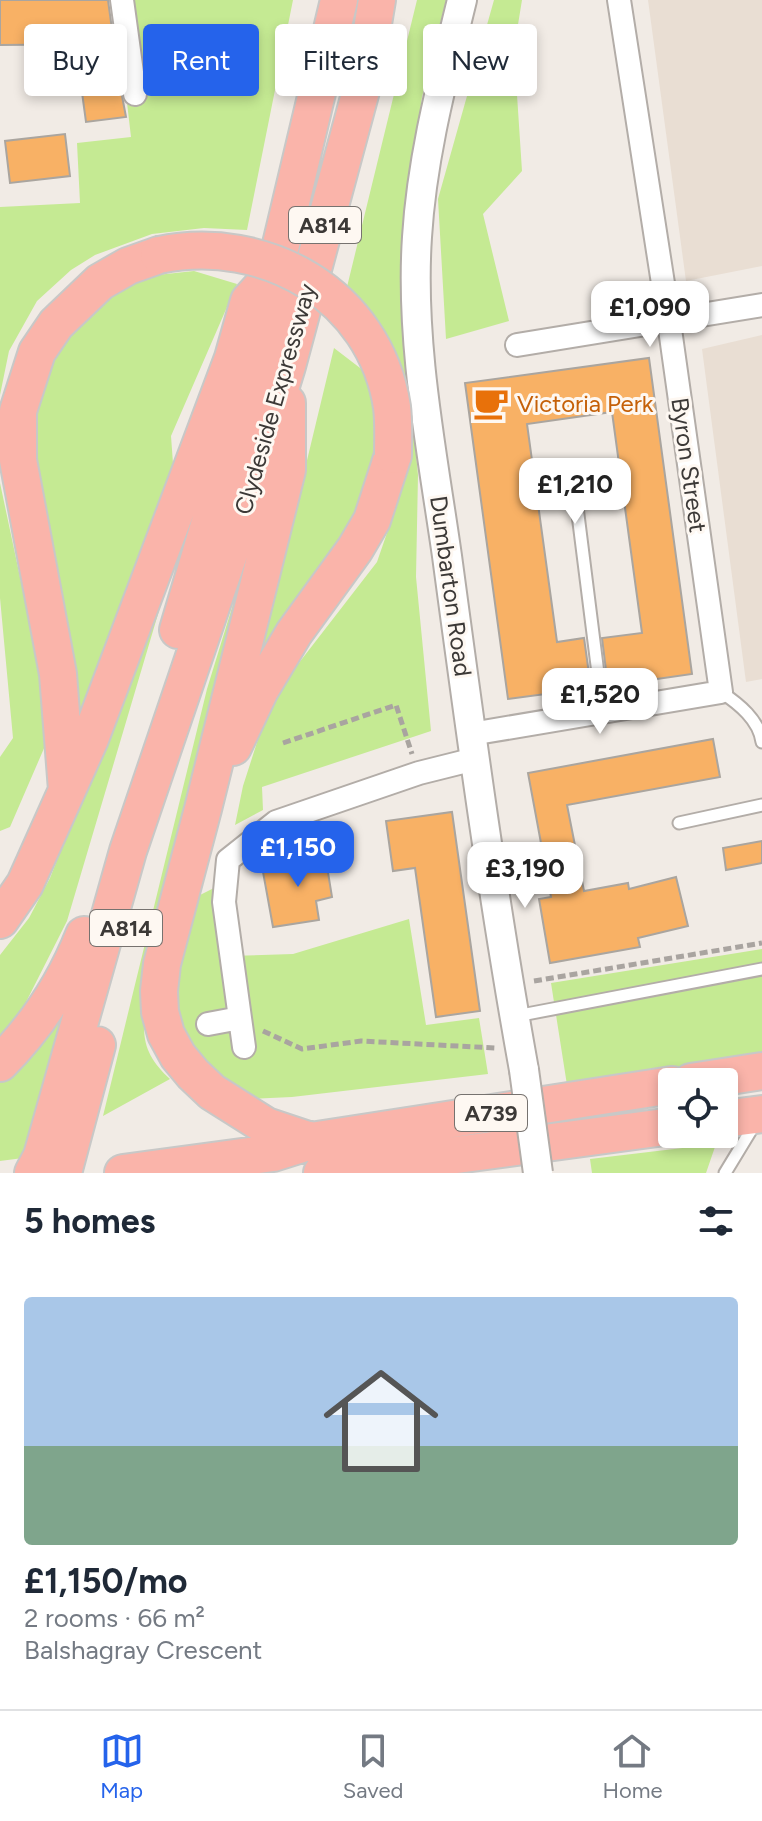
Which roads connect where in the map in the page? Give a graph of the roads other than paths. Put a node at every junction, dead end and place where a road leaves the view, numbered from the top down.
1 (122, 0) edge
2 (377, 0) edge
3 (391, 0) edge
4 (462, 0) edge
5 (619, 0) edge
6 (334, 8) edge
7 (373, 24) edge
8 (383, 24) edge
9 (135, 94) dead end
10 (360, 96) edge
11 (274, 274) junction
12 (762, 305) edge
13 (669, 322) junction
14 (517, 345) dead end
15 (287, 366) junction
16 (572, 467) dead end
17 (721, 692) junction
18 (603, 713) junction
19 (762, 742) edge
20 (473, 747) junction
21 (67, 792) junction
22 (762, 805) edge
23 (203, 809) junction
24 (679, 823) dead end
25 (0, 920) edge
26 (762, 969) edge
27 (515, 1016) junction
28 (208, 1024) dead end
29 (0, 1063) edge
30 (762, 1071) edge
31 (738, 1075) edge
32 (658, 1088) edge
33 (762, 1113) edge
34 (738, 1117) edge
35 (658, 1128) edge
36 (51, 1164) edge
37 (330, 1164) edge
38 (123, 1173) edge
39 (538, 1173) edge
40 (725, 1173) edge

1 - 9 street
2 - 7 main road, Clydeside Expressway / A814
3 - 8 main road
4 - 20 street, Dumbarton Road
5 - 13 street, Byron Street
6 - 11 main road, Clydeside Expressway / A814
10 - 15 main road, Clydeside Expressway / A814
11 - 21 main road, A814
11 - 29 main road, Clydeside Expressway
12 - 13 street
13 - 14 street
13 - 17 street, Byron Street
15 - 23 main road
15 - 36 main road, Clydeside Expressway / A814
16 - 18 lane
17 - 18 street
17 - 19 lane
18 - 20 street
20 - 27 street, Dumbarton Road
20 - 28 street
21 - 23 main road, bridge
21 - 25 main road, A814
22 - 24 lane
23 - 37 main road
26 - 27 lane
27 - 39 street, Dumbarton Road, bridge
30 - 31 main road
32 - 37 main road, A739
33 - 34 main road
33 - 40 lane
35 - 37 main road, A739
37 - 38 main road, A739

